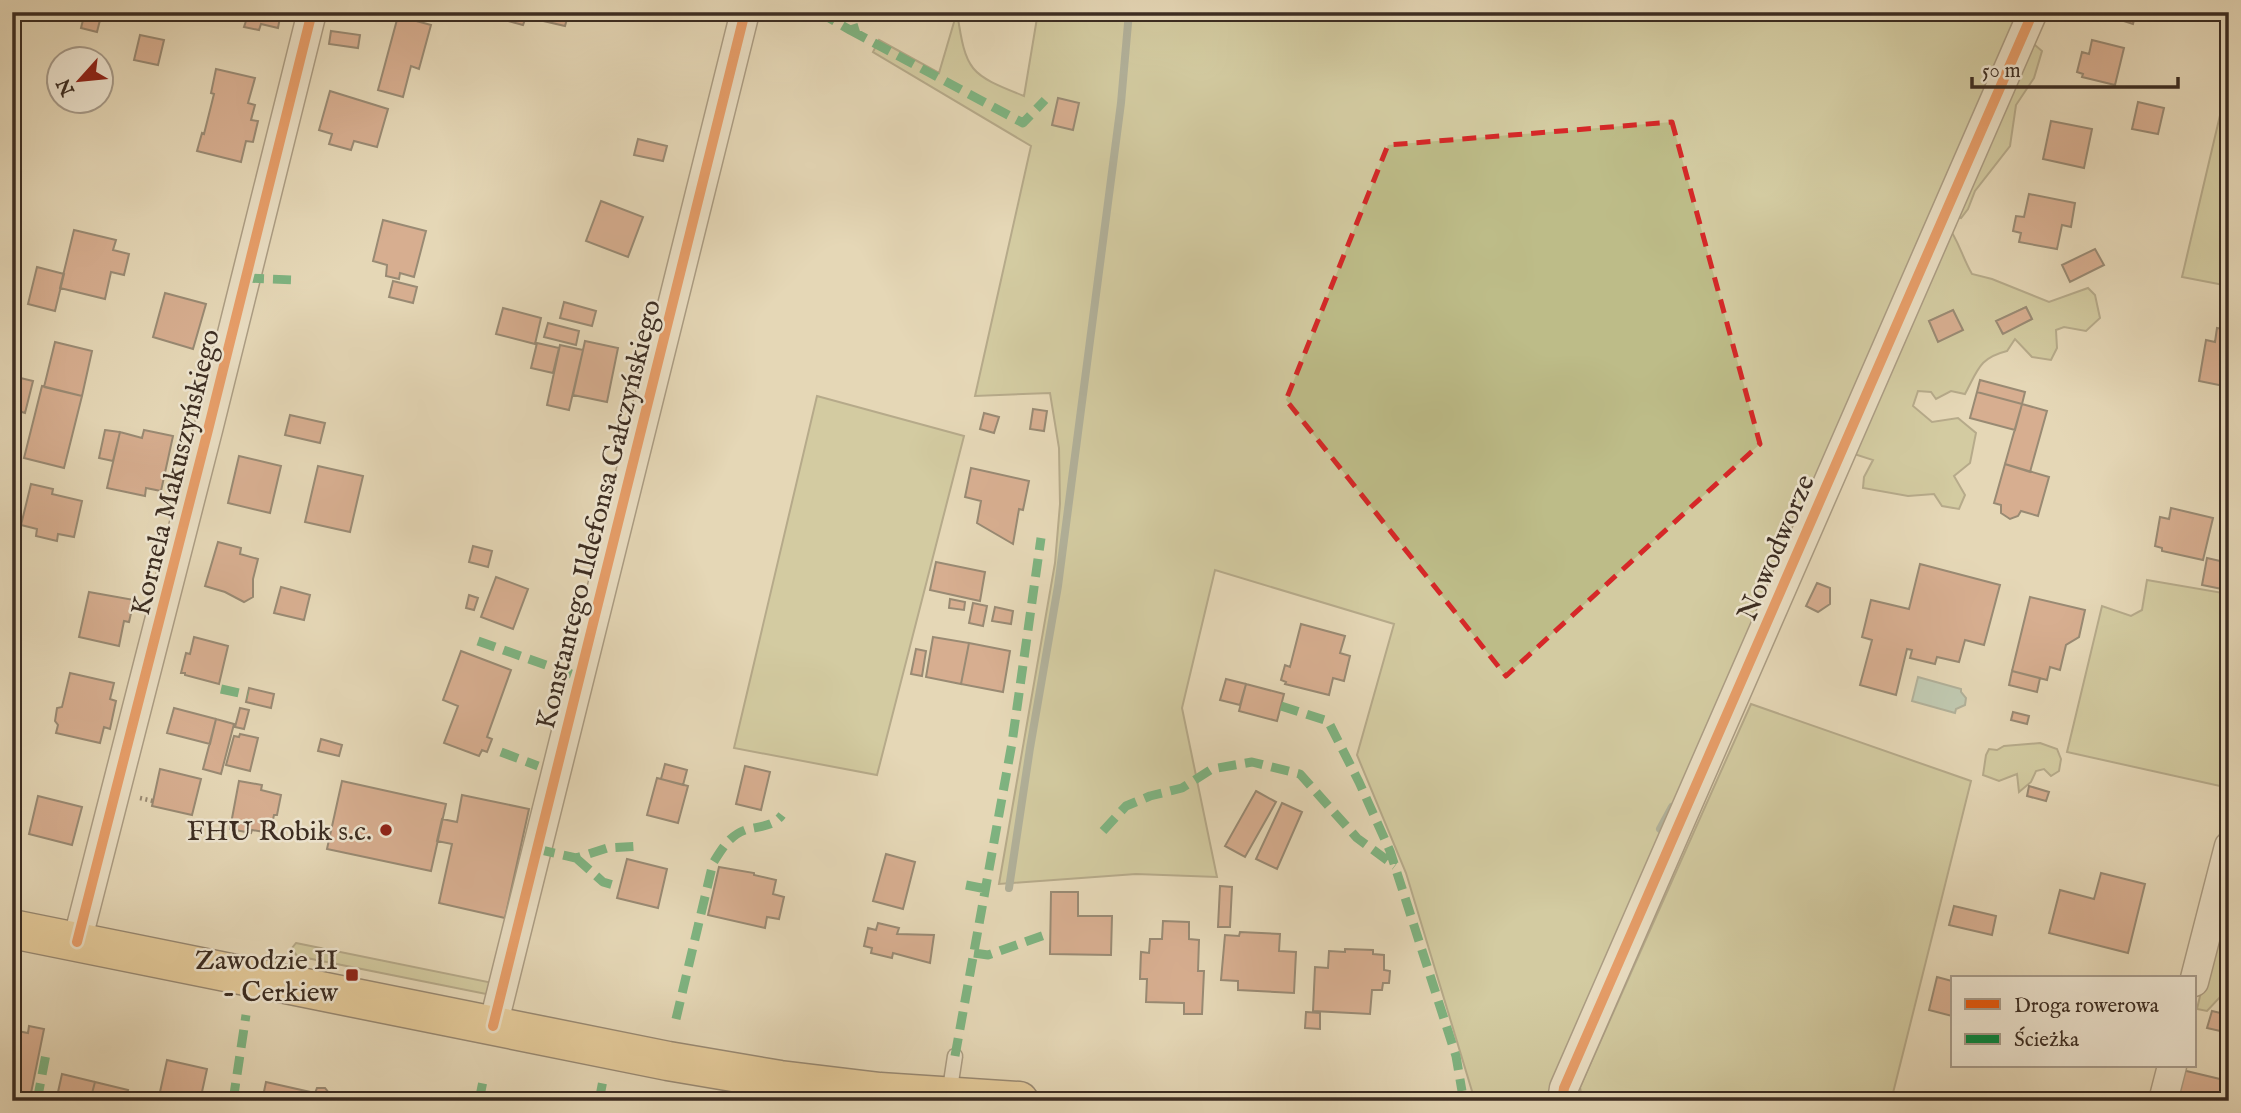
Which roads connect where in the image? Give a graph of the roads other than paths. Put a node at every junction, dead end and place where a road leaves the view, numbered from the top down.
1 (312, 12) edge
2 (745, 12) edge
3 (2033, 12) edge
4 (2229, 846) edge
5 (12, 929) edge
6 (77, 942) junction
7 (2196, 976) edge
8 (493, 1026) junction
9 (955, 1056) dead end
10 (2171, 1068) edge
11 (779, 1090) edge
12 (949, 1096) junction
13 (1019, 1101) edge
14 (1562, 1101) edge
15 (2163, 1101) edge

1 - 6 street, Kornela Makuszyńskiego
2 - 8 street, Konstantego Ildefonsa Gałczyńskiego
3 - 14 street, Nowodworze
4 - 7 street
5 - 6 main road
6 - 8 main road
8 - 11 main road
9 - 12 lane
10 - 15 street
11 - 12 main road
12 - 13 main road

